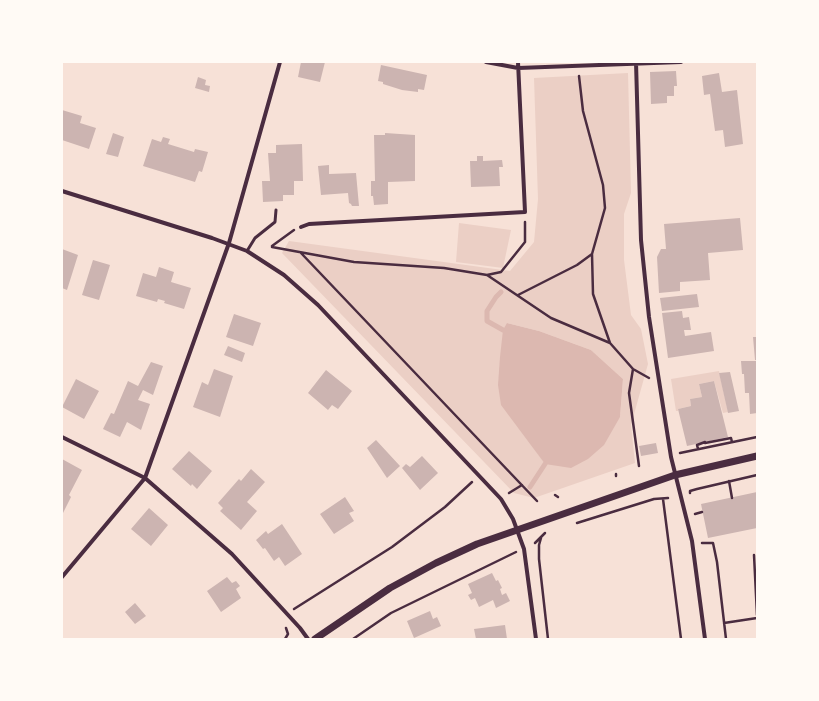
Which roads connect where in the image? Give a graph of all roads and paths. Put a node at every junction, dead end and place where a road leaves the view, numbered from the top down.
1 (280, 62) edge
2 (486, 62) edge
3 (518, 62) edge
4 (681, 62) edge
5 (636, 63) edge
6 (577, 66) junction
7 (518, 68) junction
8 (62, 191) edge
9 (276, 210) dead end
10 (525, 212) junction
11 (301, 227) joint
12 (229, 244) junction
13 (247, 252) junction
14 (301, 252) junction
15 (592, 254) junction
16 (487, 275) junction
17 (517, 295) junction
18 (610, 343) junction
19 (633, 369) junction
20 (649, 379) dead end
21 (62, 437) edge
22 (757, 438) edge
23 (732, 442) junction
24 (698, 449) junction
25 (680, 453) dead end
26 (757, 456) edge
27 (639, 466) dead end
28 (479, 475) junction
29 (675, 475) junction
30 (757, 475) edge
31 (145, 478) junction
32 (729, 481) junction
33 (522, 485) junction
34 (508, 493) dead end
35 (668, 498) dead end
36 (732, 498) dead end
37 (663, 499) junction
38 (692, 499) dead end
39 (537, 501) dead end
40 (693, 506) dead end
41 (702, 512) dead end
42 (695, 514) junction
43 (696, 521) dead end
44 (571, 525) dead end
45 (517, 529) junction
46 (548, 532) dead end
47 (544, 534) junction
48 (699, 536) dead end
49 (535, 543) dead end
50 (518, 551) dead end
51 (754, 555) dead end
52 (62, 577) edge
53 (287, 614) junction
54 (757, 617) edge
55 (724, 622) junction
56 (308, 639) edge
57 (315, 639) edge
58 (353, 639) edge
59 (536, 639) edge
60 (548, 639) edge
61 (681, 639) edge
62 (705, 639) edge
63 (726, 639) edge

1 - 12 street
2 - 7 street
3 - 7 street
4 - 5 street
5 - 6 street
5 - 29 street
6 - 7 street
6 - 15 path
7 - 10 street
8 - 12 street
9 - 13 lane
10 - 11 street
10 - 16 path
11 - 14 path
12 - 13 street
12 - 31 street
13 - 28 street
14 - 16 path
14 - 33 path
15 - 17 path
15 - 18 path
16 - 17 path
17 - 18 path
18 - 19 path
19 - 20 path
19 - 27 path
21 - 31 street
22 - 23 path
23 - 24 path
23 - 24 path
24 - 25 path
26 - 29 street
28 - 45 street
28 - 53 path
29 - 45 street
29 - 62 street
30 - 32 path
31 - 52 street
31 - 53 street
32 - 36 path
32 - 38 path
33 - 34 path
33 - 39 path
35 - 37 path
37 - 44 path
37 - 61 path
40 - 42 path
41 - 42 path
42 - 43 path
45 - 57 street
45 - 59 street
46 - 47 path
47 - 49 path
47 - 60 path
48 - 55 path
50 - 58 path
51 - 54 path
53 - 56 street
54 - 55 path
55 - 63 path

